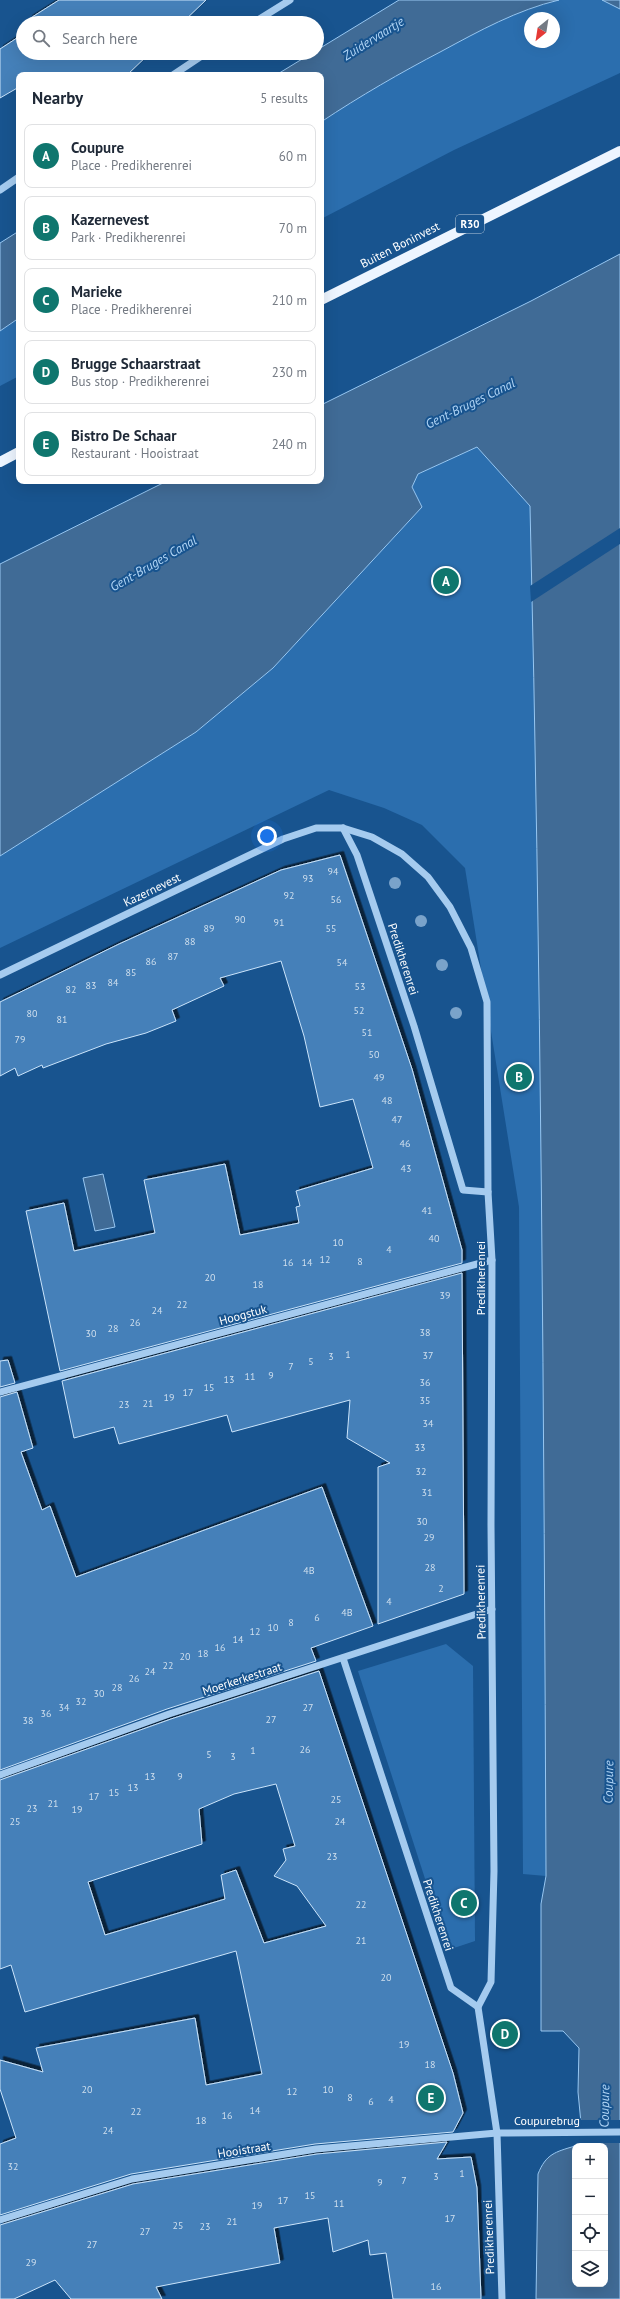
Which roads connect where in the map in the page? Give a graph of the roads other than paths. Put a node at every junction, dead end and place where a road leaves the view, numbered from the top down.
1 (290, 0) edge
2 (264, 16) edge
3 (196, 60) edge
4 (178, 72) edge
5 (620, 151) edge
6 (16, 180) edge
7 (0, 190) edge
8 (324, 299) edge
9 (16, 454) edge
10 (0, 462) edge
11 (316, 828) joint
12 (343, 828) junction
13 (0, 975) edge
14 (488, 1192) junction
15 (492, 1260) junction
16 (0, 1392) edge
17 (492, 1609) junction
18 (343, 1658) junction
19 (0, 1775) edge
20 (478, 2007) junction
21 (620, 2132) edge
22 (497, 2133) junction
23 (0, 2220) edge
24 (502, 2299) edge

1 - 2 street
3 - 4 street
5 - 8 main road, Buiten Boninvest / R30
6 - 7 street
9 - 10 main road
11 - 12 street, Predikherenrei
11 - 13 street, Kazernevest
12 - 14 street, Predikherenrei
12 - 14 street, Predikherenrei
14 - 15 street, Predikherenrei
15 - 16 street, Hoogstuk
15 - 17 street, Predikherenrei
17 - 18 street, Moerkerkestraat
17 - 20 street, Predikherenrei
18 - 19 street, Moerkerkestraat
18 - 20 street, Predikherenrei
20 - 22 street, Predikherenrei
21 - 22 street, Coupurebrug
22 - 23 street, Hooistraat
22 - 24 street, Predikherenrei

